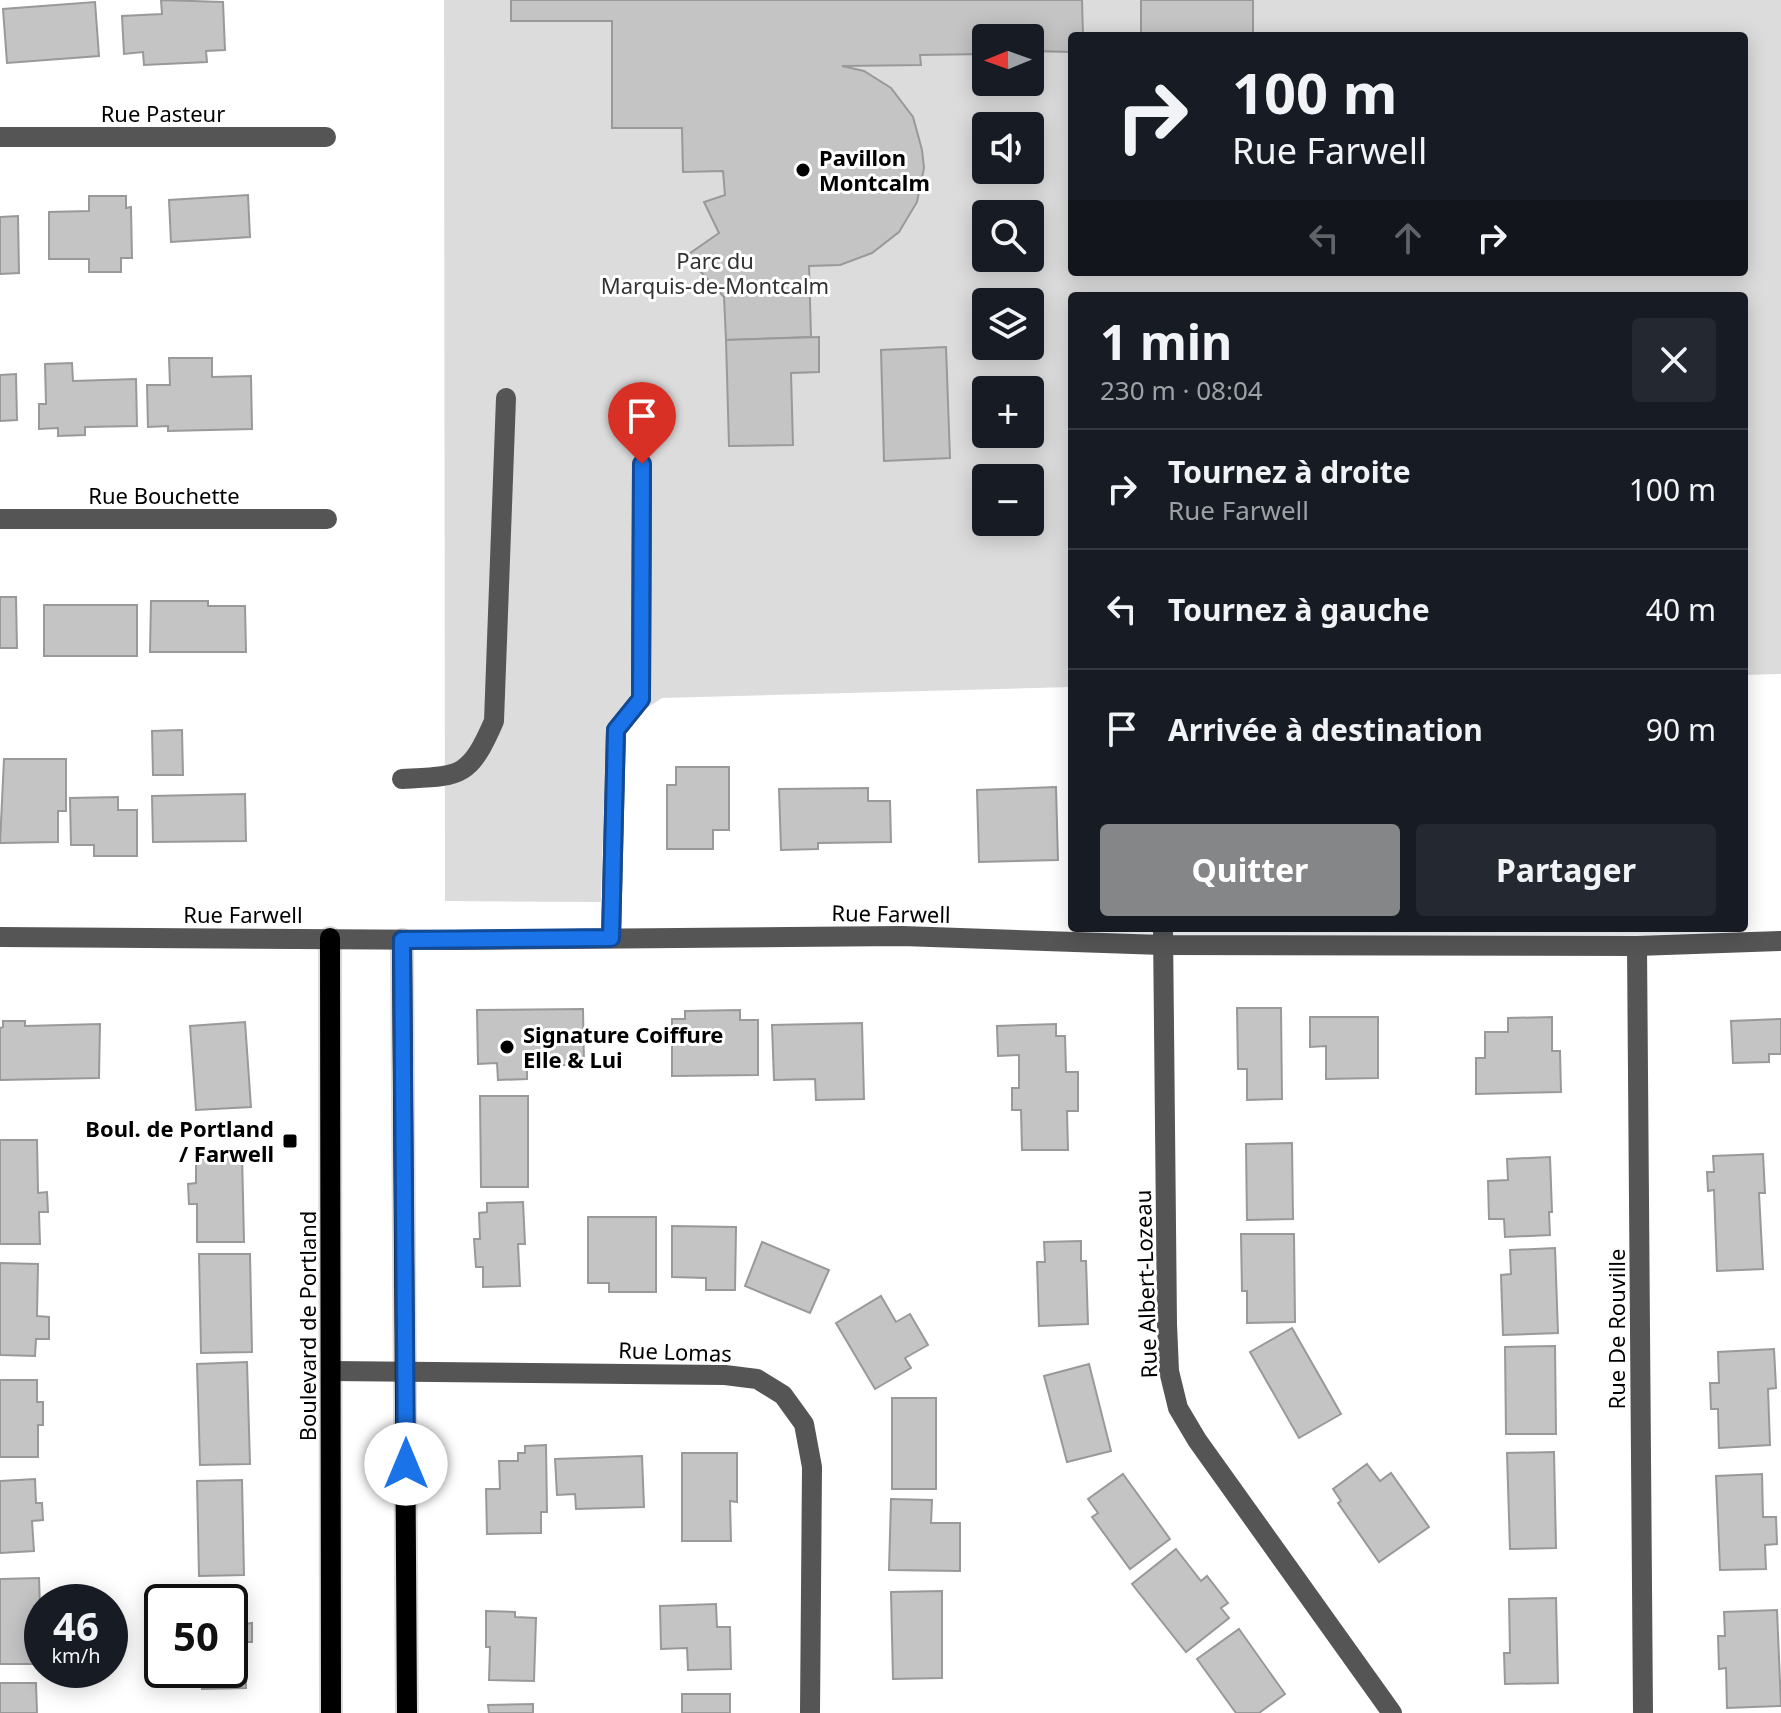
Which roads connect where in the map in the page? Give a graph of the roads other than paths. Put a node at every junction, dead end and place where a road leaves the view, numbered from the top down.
1 (0, 137) edge
2 (326, 137) dead end
3 (506, 398) dead end
4 (642, 464) dead end
5 (0, 519) edge
6 (327, 519) dead end
7 (402, 779) dead end
8 (1162, 936) edge
9 (0, 937) edge
10 (330, 938) junction
11 (611, 938) junction
12 (402, 940) junction
13 (1781, 941) edge
14 (1637, 946) junction
15 (331, 1371) junction
16 (406, 1371) junction
17 (331, 1713) edge
18 (407, 1713) edge
19 (810, 1713) edge
20 (1392, 1713) edge
21 (1643, 1713) edge

1 - 2 street, Rue Pasteur
3 - 7 street
4 - 11 street
5 - 6 street, Rue Bouchette
8 - 11 street, Rue Farwell
8 - 14 street, Rue Farwell
8 - 20 street, Rue Albert-Lozeau
9 - 10 street, Rue Farwell
10 - 12 street, Rue Farwell
10 - 15 main road, Boulevard de Portland
11 - 12 street, Rue Farwell
12 - 16 main road
13 - 14 street, Rue Farwell
14 - 21 street, Rue De Rouville
15 - 16 street, Rue Lomas
15 - 17 main road, Boulevard de Portland
16 - 18 main road
16 - 19 street, Rue Lomas

